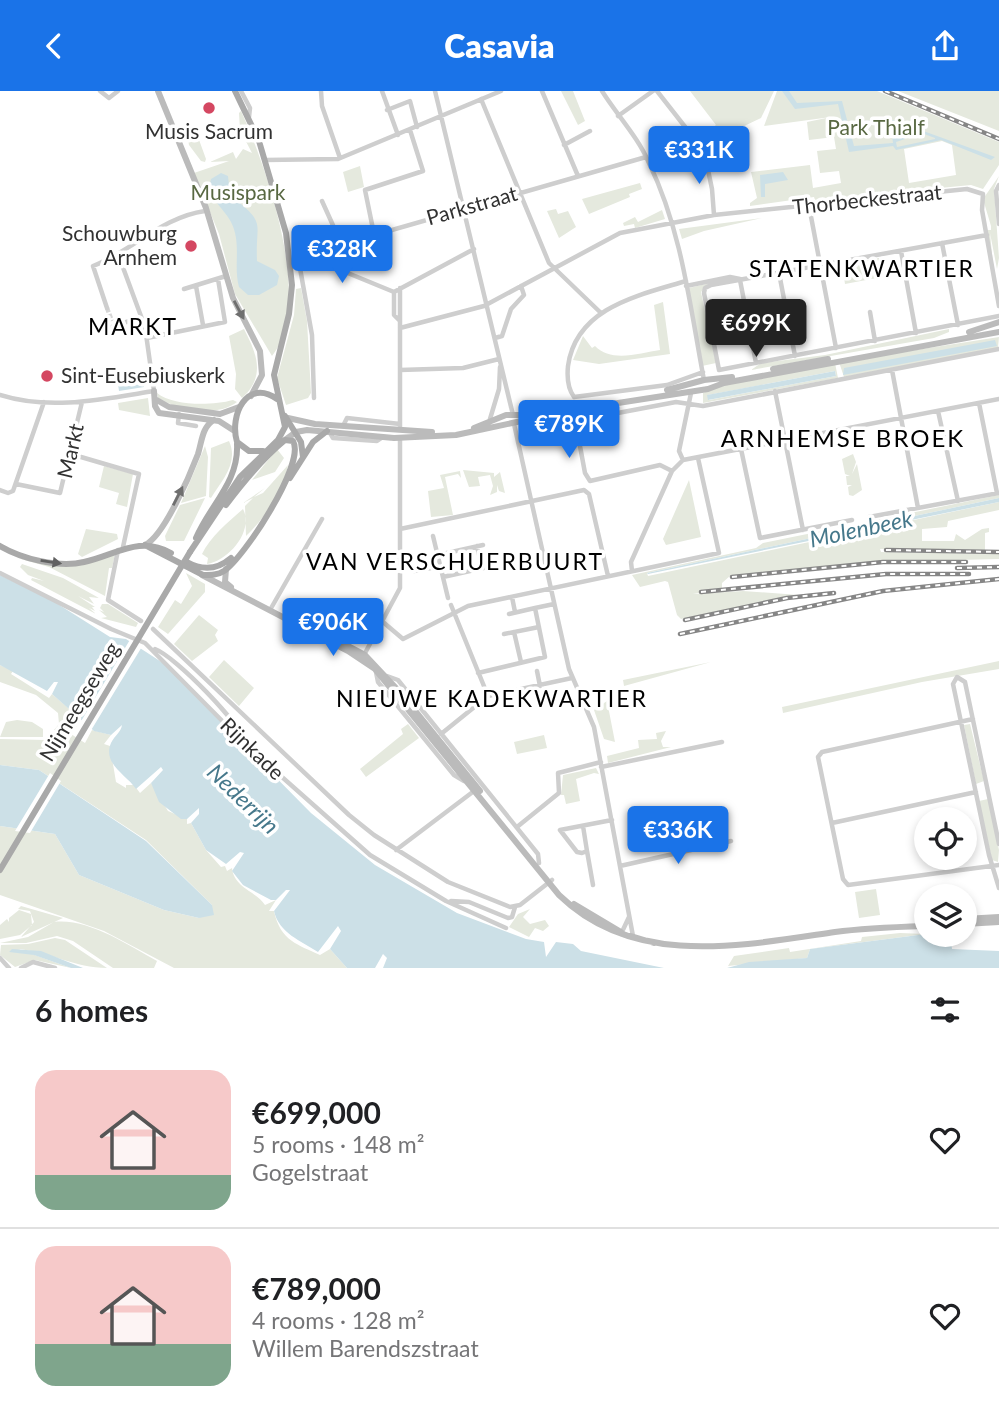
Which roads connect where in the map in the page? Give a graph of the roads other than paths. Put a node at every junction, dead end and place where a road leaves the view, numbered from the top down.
1 (100, 91) edge
2 (118, 91) edge
3 (158, 91) edge
4 (234, 91) edge
5 (241, 91) edge
6 (321, 91) edge
7 (382, 91) edge
8 (435, 91) edge
9 (501, 91) edge
10 (542, 91) edge
11 (602, 91) edge
12 (655, 91) edge
13 (481, 99) junction
14 (387, 110) junction
15 (443, 116) junction
16 (618, 116) junction
17 (249, 117) junction
18 (417, 127) junction
19 (410, 130) junction
20 (590, 131) dead end
21 (398, 135) junction
22 (565, 145) junction
23 (646, 157) junction
24 (340, 158) junction
25 (265, 160) junction
26 (309, 160) junction
27 (309, 167) dead end
28 (578, 176) junction
29 (999, 185) edge
30 (519, 192) junction
31 (322, 201) dead end
32 (809, 206) junction
33 (464, 208) junction
34 (205, 211) junction
35 (714, 215) junction
36 (673, 222) junction
37 (999, 224) edge
38 (374, 234) junction
39 (987, 235) junction
40 (341, 243) junction
41 (942, 243) junction
42 (474, 249) junction
43 (901, 251) junction
44 (310, 252) junction
45 (118, 254) junction
46 (820, 265) junction
47 (553, 267) junction
48 (779, 273) junction
49 (996, 273) edge
50 (226, 277) junction
51 (218, 279) junction
52 (740, 280) junction
53 (686, 283) junction
54 (302, 284) junction
55 (292, 285) junction
56 (521, 285) junction
57 (195, 286) junction
58 (400, 288) junction
59 (184, 289) dead end
60 (394, 292) junction
61 (487, 305) junction
62 (999, 306) edge
63 (107, 308) tunnel mouth
64 (870, 312) dead end
65 (601, 313) junction
66 (141, 317) junction
67 (998, 320) edge
68 (400, 321) junction
69 (203, 325) junction
70 (958, 325) junction
71 (400, 328) junction
72 (106, 329) dead end
73 (916, 333) junction
74 (998, 333) edge
75 (147, 338) junction
76 (495, 338) junction
77 (875, 341) junction
78 (836, 348) junction
79 (999, 349) edge
80 (795, 356) junction
81 (499, 359) junction
82 (756, 363) junction
83 (500, 366) junction
84 (731, 368) junction
85 (400, 370) junction
86 (892, 370) junction
87 (705, 377) junction
88 (726, 378) junction
89 (689, 383) junction
90 (708, 389) junction
91 (775, 391) junction
92 (690, 393) junction
93 (0, 395) edge
94 (155, 395) junction
95 (251, 396) junction
96 (574, 397) junction
97 (314, 398) dead end
98 (999, 399) edge
99 (279, 401) junction
100 (44, 402) junction
101 (82, 402) junction
102 (688, 403) junction
103 (979, 403) junction
104 (239, 407) junction
105 (572, 410) junction
106 (938, 411) junction
107 (179, 412) junction
108 (201, 415) junction
109 (513, 416) junction
110 (286, 417) junction
111 (901, 417) junction
112 (489, 419) junction
113 (214, 420) junction
114 (514, 424) junction
115 (196, 426) dead end
116 (343, 426) junction
117 (391, 428) junction
118 (233, 430) junction
119 (491, 430) junction
120 (328, 431) junction
121 (402, 431) junction
122 (296, 432) junction
123 (387, 437) junction
124 (285, 440) junction
125 (786, 441) junction
126 (237, 442) junction
127 (276, 448) junction
128 (741, 449) junction
129 (266, 450) junction
130 (72, 451) junction
131 (198, 454) junction
132 (698, 457) junction
133 (303, 459) junction
134 (683, 460) junction
135 (672, 471) junction
136 (288, 481) junction
137 (16, 484) junction
138 (0, 490) edge
139 (998, 493) edge
140 (958, 501) junction
141 (530, 502) junction
142 (918, 508) junction
143 (220, 511) junction
144 (869, 517) dead end
145 (322, 519) dead end
146 (852, 520) dead end
147 (162, 526) junction
148 (400, 529) junction
149 (803, 530) junction
150 (433, 536) dead end
151 (145, 545) junction
152 (0, 546) edge
153 (121, 548) junction
154 (162, 548) junction
155 (190, 552) junction
156 (438, 555) junction
157 (436, 566) junction
158 (225, 567) junction
159 (632, 571) junction
160 (214, 572) junction
161 (400, 572) junction
162 (407, 572) dead end
163 (414, 572) dead end
164 (0, 573) edge
165 (200, 574) junction
166 (443, 576) junction
167 (608, 576) junction
168 (216, 583) junction
169 (226, 584) junction
170 (551, 588) junction
171 (512, 597) junction
172 (448, 598) dead end
173 (554, 604) junction
174 (451, 605) dead end
175 (271, 608) junction
176 (535, 608) junction
177 (455, 613) junction
178 (141, 621) dead end
179 (383, 622) junction
180 (538, 627) junction
181 (153, 629) dead end
182 (514, 632) junction
183 (504, 634) dead end
184 (153, 648) junction
185 (363, 656) junction
186 (521, 662) junction
187 (536, 666) junction
188 (375, 669) junction
189 (478, 673) junction
190 (572, 678) junction
191 (211, 685) junction
192 (540, 686) junction
193 (206, 691) junction
194 (488, 696) junction
195 (973, 719) junction
196 (961, 722) junction
197 (438, 738) junction
198 (722, 742) dead end
199 (247, 746) junction
200 (601, 765) junction
201 (467, 783) junction
202 (986, 784) junction
203 (474, 790) junction
204 (976, 792) junction
205 (989, 795) junction
206 (611, 820) junction
207 (832, 823) junction
208 (583, 826) junction
209 (517, 827) junction
210 (731, 841) dead end
211 (999, 844) edge
212 (397, 850) junction
213 (587, 851) junction
214 (538, 863) junction
215 (999, 865) edge
216 (620, 866) junction
217 (992, 866) junction
218 (0, 870) edge
219 (550, 881) junction
220 (593, 885) dead end
221 (999, 888) edge
222 (446, 901) junction
223 (515, 907) junction
224 (629, 916) junction
225 (999, 920) edge
226 (977, 921) edge
227 (914, 925) edge
228 (506, 927) dead end
229 (621, 934) junction
230 (635, 938) junction
231 (684, 950) junction
232 (1, 961) edge
233 (9, 968) edge
234 (21, 968) edge
235 (55, 968) edge

1 - 2 street
3 - 34 main road
4 - 17 main road
5 - 17 street
6 - 24 street
7 - 14 street
8 - 15 street
9 - 13 street
10 - 22 street
11 - 16 street
12 - 16 street
12 - 35 street
13 - 15 street
13 - 30 street
14 - 18 street
14 - 21 street
15 - 18 street
15 - 33 street
16 - 23 street
17 - 25 main road
18 - 19 street
19 - 21 street
19 - 38 street
20 - 22 street
21 - 24 street
22 - 28 street
23 - 28 street, Parkstraat
23 - 36 street
24 - 26 street
25 - 26 street
25 - 55 main road
26 - 27 street
28 - 30 street, Parkstraat
29 - 37 street
30 - 33 street, Parkstraat
30 - 47 street
31 - 40 street
32 - 35 street, Thorbeckestraat
32 - 39 street, Thorbeckestraat
32 - 46 street
33 - 38 street, Parkstraat
33 - 42 street
34 - 45 street
34 - 50 main road
35 - 36 street, Thorbeckestraat
36 - 47 street, Thorbeckestraat
36 - 53 street
38 - 40 street, Parkstraat
39 - 41 street
39 - 49 street
40 - 44 street, Parkstraat
41 - 43 street
41 - 70 street
42 - 58 street
42 - 61 street
43 - 46 street
43 - 73 street
44 - 54 street, Parkstraat
44 - 60 street
45 - 63 street
45 - 66 street
46 - 48 street
46 - 78 street
47 - 56 street, Thorbeckestraat
47 - 65 street
48 - 52 street
48 - 80 street
49 - 62 street
50 - 51 street
50 -> 95 main road
51 - 57 street
51 - 69 street
52 - 53 street
52 - 82 street
52 - 84 street
53 - 65 street
53 - 87 street
54 - 55 street
54 - 97 street
55 - 99 main road
56 - 61 street, Thorbeckestraat
56 - 76 street
57 - 59 street
57 - 69 street
58 - 60 street
58 - 68 street
60 - 68 street
61 - 71 street, Thorbeckestraat
61 - 76 street
64 - 77 street
65 - 96 street
66 - 72 street
66 - 75 street
67 - 70 street
67 - 74 main road
67 - 88 main road
68 - 71 street
69 - 75 street
70 - 73 street
71 - 85 street
73 - 77 street
74 - 90 main road
75 - 94 street
76 - 81 street
77 - 78 street
78 - 80 street
79 - 86 street
80 - 82 street
81 - 83 street
81 - 85 street
82 - 84 street
83 - 109 street
83 - 112 street
84 - 88 street
85 - 121 street
86 - 91 street
86 - 111 street
87 - 88 main road
87 - 89 main road
87 - 90 main road
87 - 96 street
89 - 92 main road
89 - 105 main road
90 - 92 main road
91 - 102 street
91 - 125 street
92 - 102 street
92 - 105 main road
93 - 100 street
94 - 101 street
94 - 107 main road
95 - 99 main road
95 - 104 main road
96 - 105 street
98 - 103 street
99 - 110 main road
100 - 101 street
100 - 137 street, Markt
101 - 130 street, Markt
102 - 105 street
102 - 134 street
103 - 106 street
103 - 139 street
104 - 108 main road
104 - 118 main road
105 - 109 main road
105 - 114 main road
105 - 135 street
106 - 111 street
106 - 140 street
107 - 108 main road
107 - 115 street
108 - 113 main road
108 - 131 main road
109 - 112 main road
109 - 114 main road
110 - 116 main road
110 - 122 main road
110 - 129 main road
111 - 125 street
111 - 142 street
112 - 119 main road
112 - 121 main road
113 - 118 main road
113 - 131 main road
114 - 119 main road
114 - 141 street
116 - 117 main road
116 - 121 street
117 - 121 main road
117 - 123 main road
118 - 126 main road
119 - 121 main road
120 - 122 main road
120 - 123 main road
120 - 133 main road
121 - 123 main road
121 - 148 street
122 - 124 main road
122 - 133 main road
124 - 127 main road
124 - 136 main road
125 - 128 street
125 - 149 street
126 - 129 main road
126 - 155 main road, Nijmeegseweg
127 - 129 main road
127 - 143 main road
128 - 132 street
128 - 149 street
129 - 143 main road, Nijmeegseweg
130 - 137 street, Markt
130 - 153 street
147 -> 131 main road
132 - 134 street
132 - 159 street
133 - 136 main road
134 - 135 street
135 - 159 street
136 - 158 main road
137 - 138 street
139 - 140 street
140 - 142 street
141 - 148 street
141 - 167 street
141 - 170 street
142 - 144 street
143 - 155 main road, Nijmeegseweg
145 - 175 street
146 - 149 street
147 - 151 main road
147 - 154 main road
148 - 161 street
150 - 156 street
151 - 153 main road
151 - 154 main road
151 - 165 main road
152 -> 153 main road
153 - 178 street
154 - 160 main road
155 - 218 main road, Nijmeegseweg, bridge
156 - 157 street
156 - 166 street
157 - 163 street
157 - 166 street
158 - 160 main road
158 - 169 main road
159 - 167 street
160 - 165 main road
160 - 168 main road
160 - 169 main road
161 - 162 street
161 - 179 street
164 - 184 street, Rijnkade
165 - 168 main road
166 - 172 street
167 - 170 street
168 - 175 main road
169 - 175 main road
170 - 171 street
170 - 173 street
171 - 176 street
171 - 177 street
173 - 176 street
173 - 190 street
174 - 177 street
175 - 185 main road
176 - 180 street
177 - 179 street
177 - 189 street
179 - 185 street
180 - 182 street
180 - 187 street
181 - 191 street
182 - 183 street
182 - 186 street
184 - 193 street
184 - 199 street, Rijnkade
185 - 188 main road
185 - 197 main road
186 - 187 street
186 - 189 street
187 - 192 street
188 - 197 main road
188 - 201 street
189 - 194 street
190 - 192 street
190 - 200 street
191 - 193 street
191 - 212 street
192 - 194 street
193 - 199 street
194 - 197 street
195 - 196 street
195 - 196 street
195 - 202 street
196 - 204 street
196 - 207 street
197 - 201 main road
197 - 209 street
197 - 214 main road
198 - 200 street
199 - 222 street, Rijnkade
200 - 206 street
200 - 209 street
201 - 203 main road
202 - 204 street
202 - 205 street
203 - 212 street
203 - 219 main road
204 - 205 street
204 - 207 street
204 - 217 street
205 - 211 street
206 - 208 street
206 - 216 street
207 - 217 street
208 - 213 street
208 - 213 street
209 - 214 street
210 - 216 street
212 - 223 street
213 - 220 street
214 - 219 main road
215 - 217 street
216 - 224 street
217 - 221 street
219 - 223 street
219 - 229 main road
222 - 223 street
222 - 228 street, Rijnkade
224 - 229 street
224 - 230 street
225 - 226 main road
227 - 231 main road
229 - 230 main road
229 - 231 main road
230 - 231 main road
232 - 233 street
234 - 235 street

